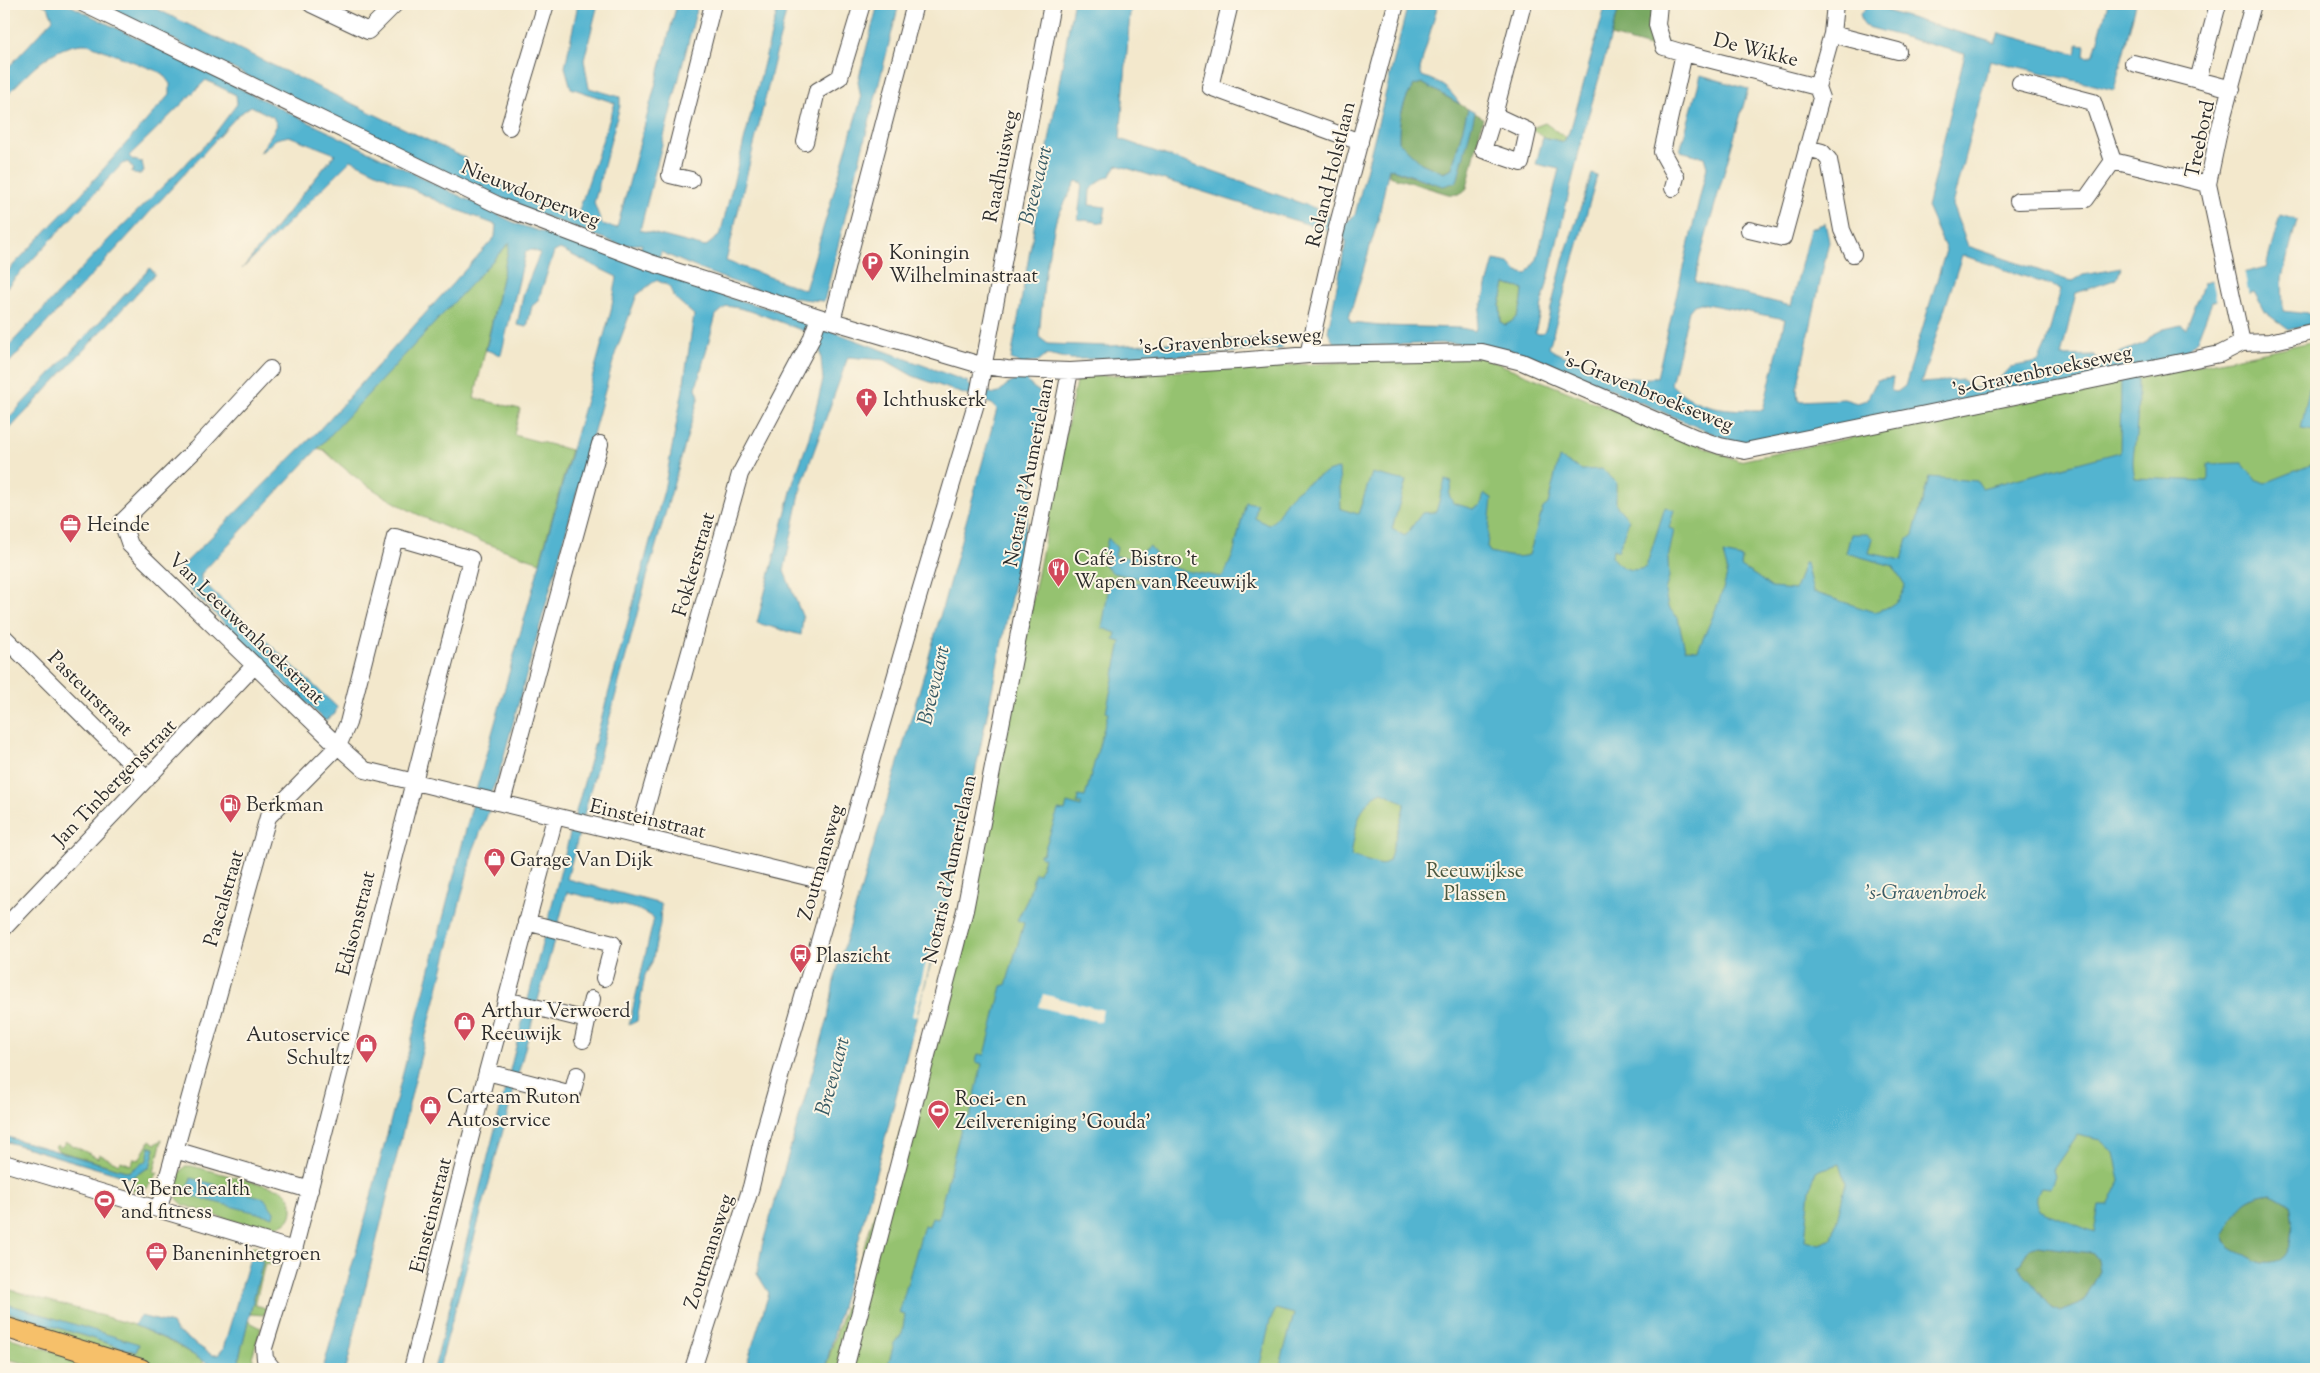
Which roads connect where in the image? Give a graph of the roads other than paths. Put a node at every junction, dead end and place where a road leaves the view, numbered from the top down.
1 (84, 4) edge
2 (311, 4) edge
3 (394, 4) edge
4 (546, 4) edge
5 (713, 4) edge
6 (862, 4) edge
7 (915, 4) edge
8 (1052, 4) edge
9 (1230, 4) edge
10 (1396, 4) edge
11 (1523, 4) edge
12 (1659, 4) edge
13 (1834, 4) edge
14 (2218, 4) edge
15 (2253, 4) edge
16 (1832, 34) junction
17 (1898, 51) dead end
18 (1684, 53) junction
19 (2133, 63) dead end
20 (2198, 80) junction
21 (2020, 82) dead end
22 (1817, 87) junction
23 (2232, 89) junction
24 (1494, 115) dead end
25 (509, 127) dead end
26 (805, 142) dead end
27 (1360, 142) junction
28 (1807, 148) junction
29 (2113, 161) junction
30 (691, 180) dead end
31 (2208, 184) junction
32 (1673, 188) dead end
33 (2018, 201) dead end
34 (1749, 230) dead end
35 (1853, 254) dead end
36 (823, 320) junction
37 (2316, 332) edge
38 (2242, 342) junction
39 (1308, 355) junction
40 (984, 366) junction
41 (270, 369) dead end
42 (1070, 371) junction
43 (600, 444) dead end
44 (395, 537) joint
45 (4, 637) edge
46 (254, 665) junction
47 (338, 746) junction
48 (147, 779) junction
49 (413, 781) junction
50 (498, 801) junction
51 (561, 819) junction
52 (638, 836) junction
53 (836, 884) junction
54 (526, 922) junction
55 (4, 928) edge
56 (604, 978) dead end
57 (592, 999) dead end
58 (506, 1000) junction
59 (588, 1020) junction
60 (583, 1040) dead end
61 (487, 1072) junction
62 (577, 1075) dead end
63 (175, 1150) junction
64 (4, 1163) edge
65 (310, 1190) junction
66 (159, 1208) junction
67 (294, 1250) junction
68 (4, 1327) edge
69 (141, 1369) edge
70 (273, 1369) edge
71 (412, 1369) edge
72 (693, 1369) edge
73 (845, 1369) edge

1 - 36 street, Nieuwdorperweg
2 - 3 street
4 - 25 street
5 - 30 street
6 - 26 street
7 - 36 street
8 - 40 street, Raadhuisweg
9 - 27 street
10 - 27 street, Roland Holstlaan
11 - 24 street
12 - 18 street, De Wikke
13 - 16 street
14 - 20 street
15 - 23 street, Treebord
16 - 17 street
16 - 22 street
18 - 22 street, De Wikke
18 - 32 street
19 - 20 street
20 - 23 street
21 - 29 street
22 - 28 street
23 - 31 street, Treebord
27 - 39 street, Roland Holstlaan
28 - 34 street
28 - 35 street
29 - 31 street
29 - 33 street
31 - 38 street, Treebord
36 - 40 street, Nieuwdorperweg
36 - 52 street, Fokkerstraat
37 - 38 street, 's-Gravenbroekseweg
38 - 39 street, 's-Gravenbroekseweg
39 - 42 street, 's-Gravenbroekseweg
40 - 42 street, 's-Gravenbroekseweg
40 - 53 street, Zoutmansweg
41 - 46 street, Van Leeuwenhoekstraat
42 - 73 street, Notaris d'Aumerielaan
43 - 50 street
44 - 47 street, Pascalstraat
44 - 49 street, Edisonstraat
45 - 48 street, Pasteurstraat
46 - 47 street, Van Leeuwenhoekstraat
46 - 48 street, Jan Tinbergenstraat
47 - 49 street, Van Leeuwenhoekstraat
47 - 63 street, Pascalstraat
48 - 55 street, Jan Tinbergenstraat
49 - 50 street, Van Leeuwenhoekstraat
49 - 65 street, Edisonstraat
50 - 51 street, Van Leeuwenhoekstraat
51 - 52 street, Einsteinstraat
51 - 54 street, Einsteinstraat
52 - 53 street, Einsteinstraat
53 - 72 street, Zoutmansweg
54 - 56 street
54 - 58 street, Einsteinstraat
57 - 59 street
58 - 59 street
58 - 61 street, Einsteinstraat
59 - 60 street
61 - 62 street
61 - 71 street, Einsteinstraat
63 - 65 street
63 - 66 street, Pascalstraat
64 - 66 street
65 - 67 street, Edisonstraat
66 - 67 street
67 - 70 street, Edisonstraat
68 - 69 main road

